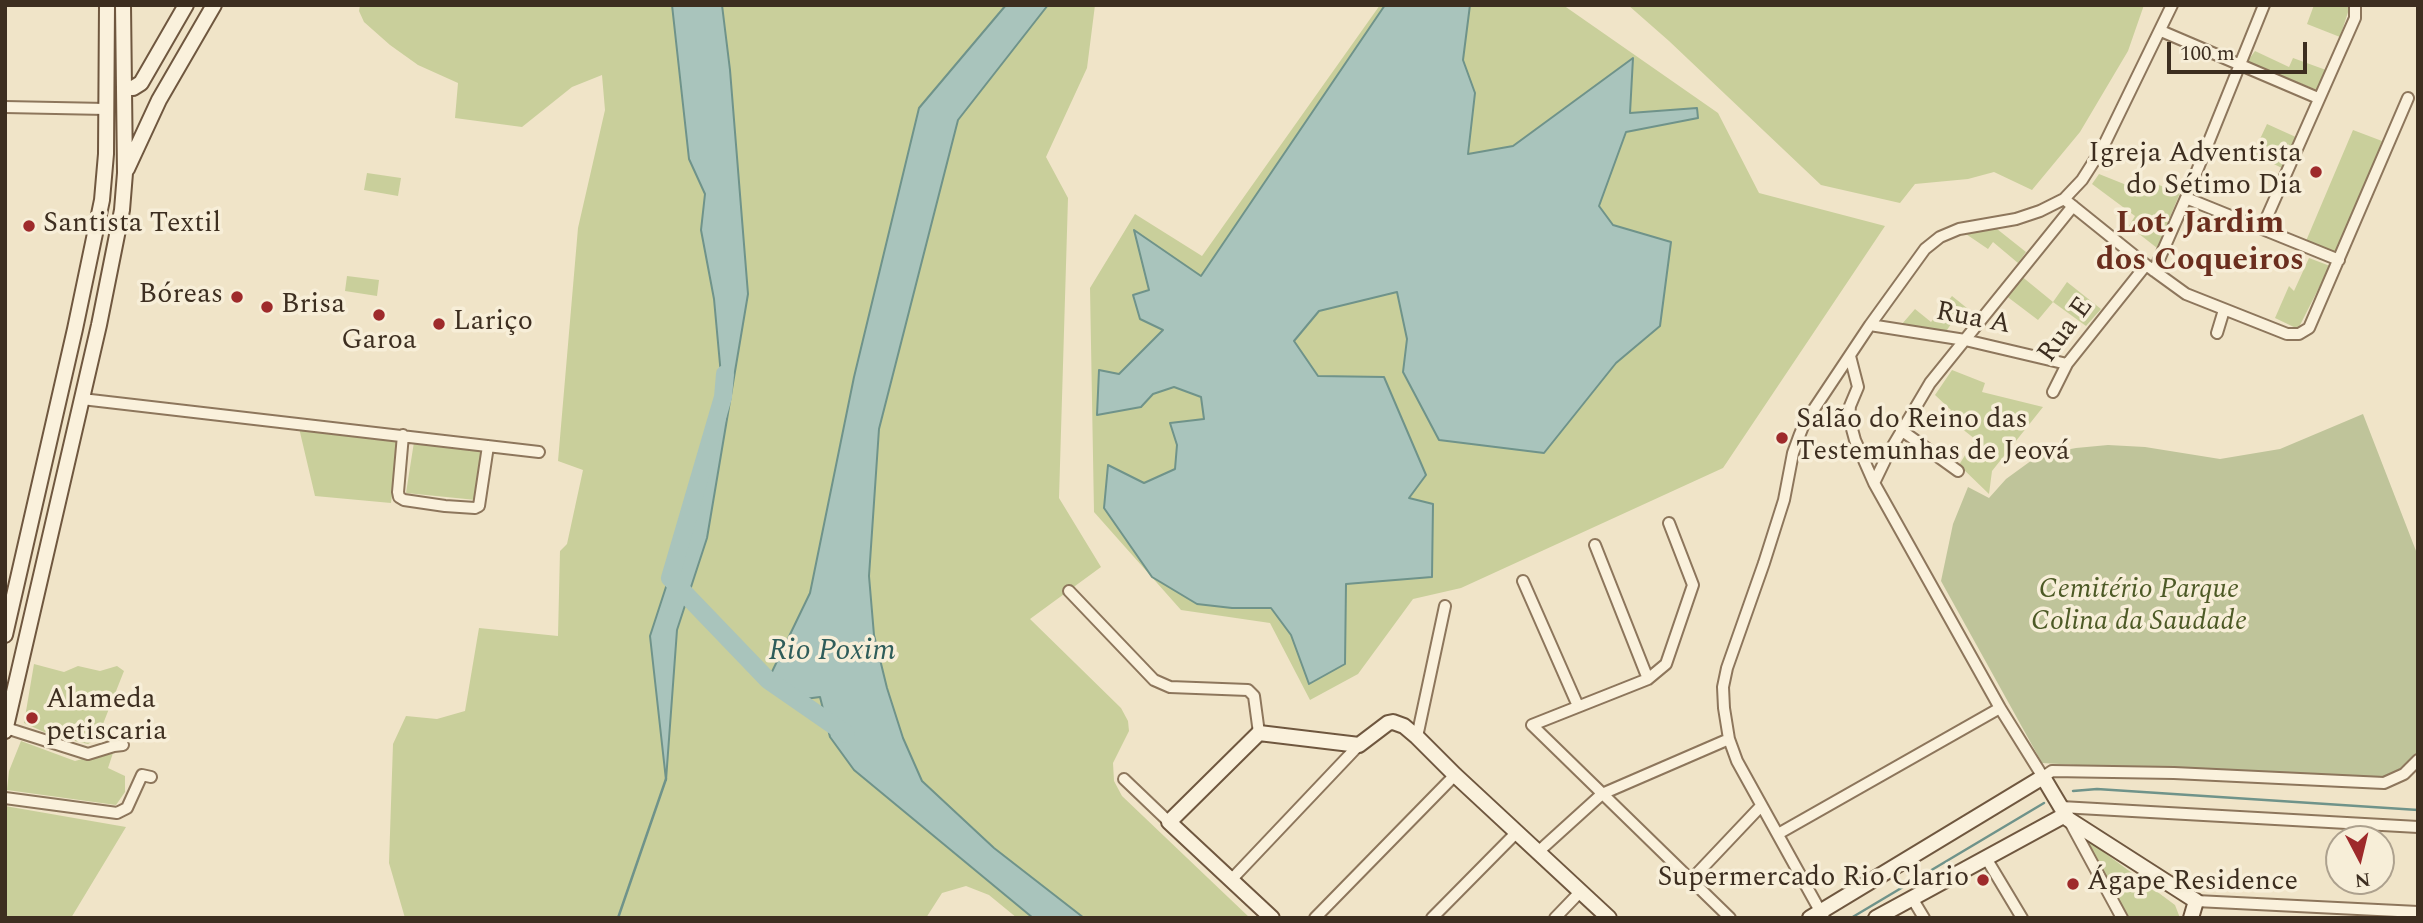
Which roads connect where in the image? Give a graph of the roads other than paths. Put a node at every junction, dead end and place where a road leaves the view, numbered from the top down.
1 (107, 5) edge
2 (123, 5) edge
3 (186, 5) edge
4 (214, 5) edge
5 (2172, 5) edge
6 (2264, 5) edge
7 (2355, 6) edge
8 (2161, 31) junction
9 (2239, 66) junction
10 (124, 88) junction
11 (2318, 98) junction
12 (2408, 98) dead end
13 (5, 107) edge
14 (107, 109) junction
15 (125, 173) junction
16 (2186, 198) junction
17 (2069, 202) junction
18 (2262, 228) junction
19 (2339, 260) junction
20 (2150, 268) junction
21 (2224, 310) junction
22 (1870, 325) junction
23 (2217, 333) dead end
24 (1965, 340) junction
25 (1850, 356) junction
26 (2067, 364) junction
27 (2053, 392) dead end
28 (82, 399) junction
29 (1901, 430) junction
30 (403, 435) junction
31 (488, 446) junction
32 (539, 453) dead end
33 (1958, 471) dead end
34 (1874, 483) junction
35 (1669, 523) dead end
36 (1595, 545) dead end
37 (1523, 581) dead end
38 (1069, 591) dead end
39 (1445, 606) dead end
40 (5, 635) edge
41 (1648, 678) junction
42 (1578, 706) junction
43 (2000, 708) junction
44 (6, 729) edge
45 (1259, 733) junction
46 (1417, 737) junction
47 (1729, 739) junction
48 (123, 745) dead end
49 (1359, 746) junction
50 (2418, 760) edge
51 (1455, 775) junction
52 (150, 777) dead end
53 (2043, 777) junction
54 (1124, 779) dead end
55 (1602, 794) junction
56 (5, 798) edge
57 (1761, 806) junction
58 (2065, 814) junction
59 (1169, 822) junction
60 (2418, 827) edge
61 (1517, 832) junction
62 (1777, 834) junction
63 (1538, 852) junction
64 (1986, 858) junction
65 (1231, 880) junction
66 (1690, 881) junction
67 (1581, 891) junction
68 (1912, 898) junction
69 (2196, 901) junction
70 (2348, 912) edge
71 (2418, 912) edge
72 (1818, 915) edge
73 (1272, 918) edge
74 (1315, 918) edge
75 (1432, 918) edge
76 (1555, 918) edge
77 (1609, 918) edge
78 (1730, 918) edge
79 (1876, 918) edge
80 (1924, 918) edge
81 (2022, 918) edge
82 (2122, 918) edge
83 (2192, 918) edge

1 - 14 street
2 - 10 street
3 - 10 street
4 - 15 street
5 - 8 street
6 - 9 street, Rua E
7 - 11 street
8 - 9 street
8 - 17 street
9 - 11 street
9 - 16 street, Rua E
10 - 15 street
11 - 18 street
12 - 19 street
13 - 14 street
14 - 40 street
15 - 28 street
16 - 18 street
16 - 20 street, Rua E
17 - 20 street
17 - 22 street
17 - 24 street
18 - 19 street
19 - 21 street
20 - 21 street
20 - 26 street, Rua E
21 - 23 street
22 - 24 street, Rua A
22 - 25 street
24 - 26 street, Rua A
24 - 29 street
25 - 34 street
25 - 47 street
26 - 27 street, Rua E
28 - 30 street
28 - 44 street
29 - 33 street
29 - 34 street
30 - 31 street
30 - 31 street
31 - 32 street
34 - 43 street
35 - 41 street
36 - 41 street
37 - 42 street
38 - 45 street
39 - 46 street
41 - 42 street
42 - 55 street
43 - 53 street
43 - 62 street
44 - 48 street
45 - 49 street
45 - 59 street
46 - 49 street
46 - 51 street
47 - 55 street
47 - 57 street
49 - 65 street
50 - 53 street
51 - 61 street
51 - 74 street
52 - 56 street
53 - 58 street
53 - 72 street
54 - 59 street
55 - 63 street
55 - 66 street
57 - 62 street
57 - 66 street
58 - 60 street
58 - 64 street
58 - 69 street
58 - 82 street
59 - 65 street
61 - 63 street
61 - 75 street
62 - 72 street
63 - 67 street
64 - 68 street
64 - 81 street
65 - 73 street
66 - 78 street
67 - 76 street
67 - 77 street
68 - 79 street
68 - 80 street
69 - 70 street
69 - 83 street
70 - 71 street

